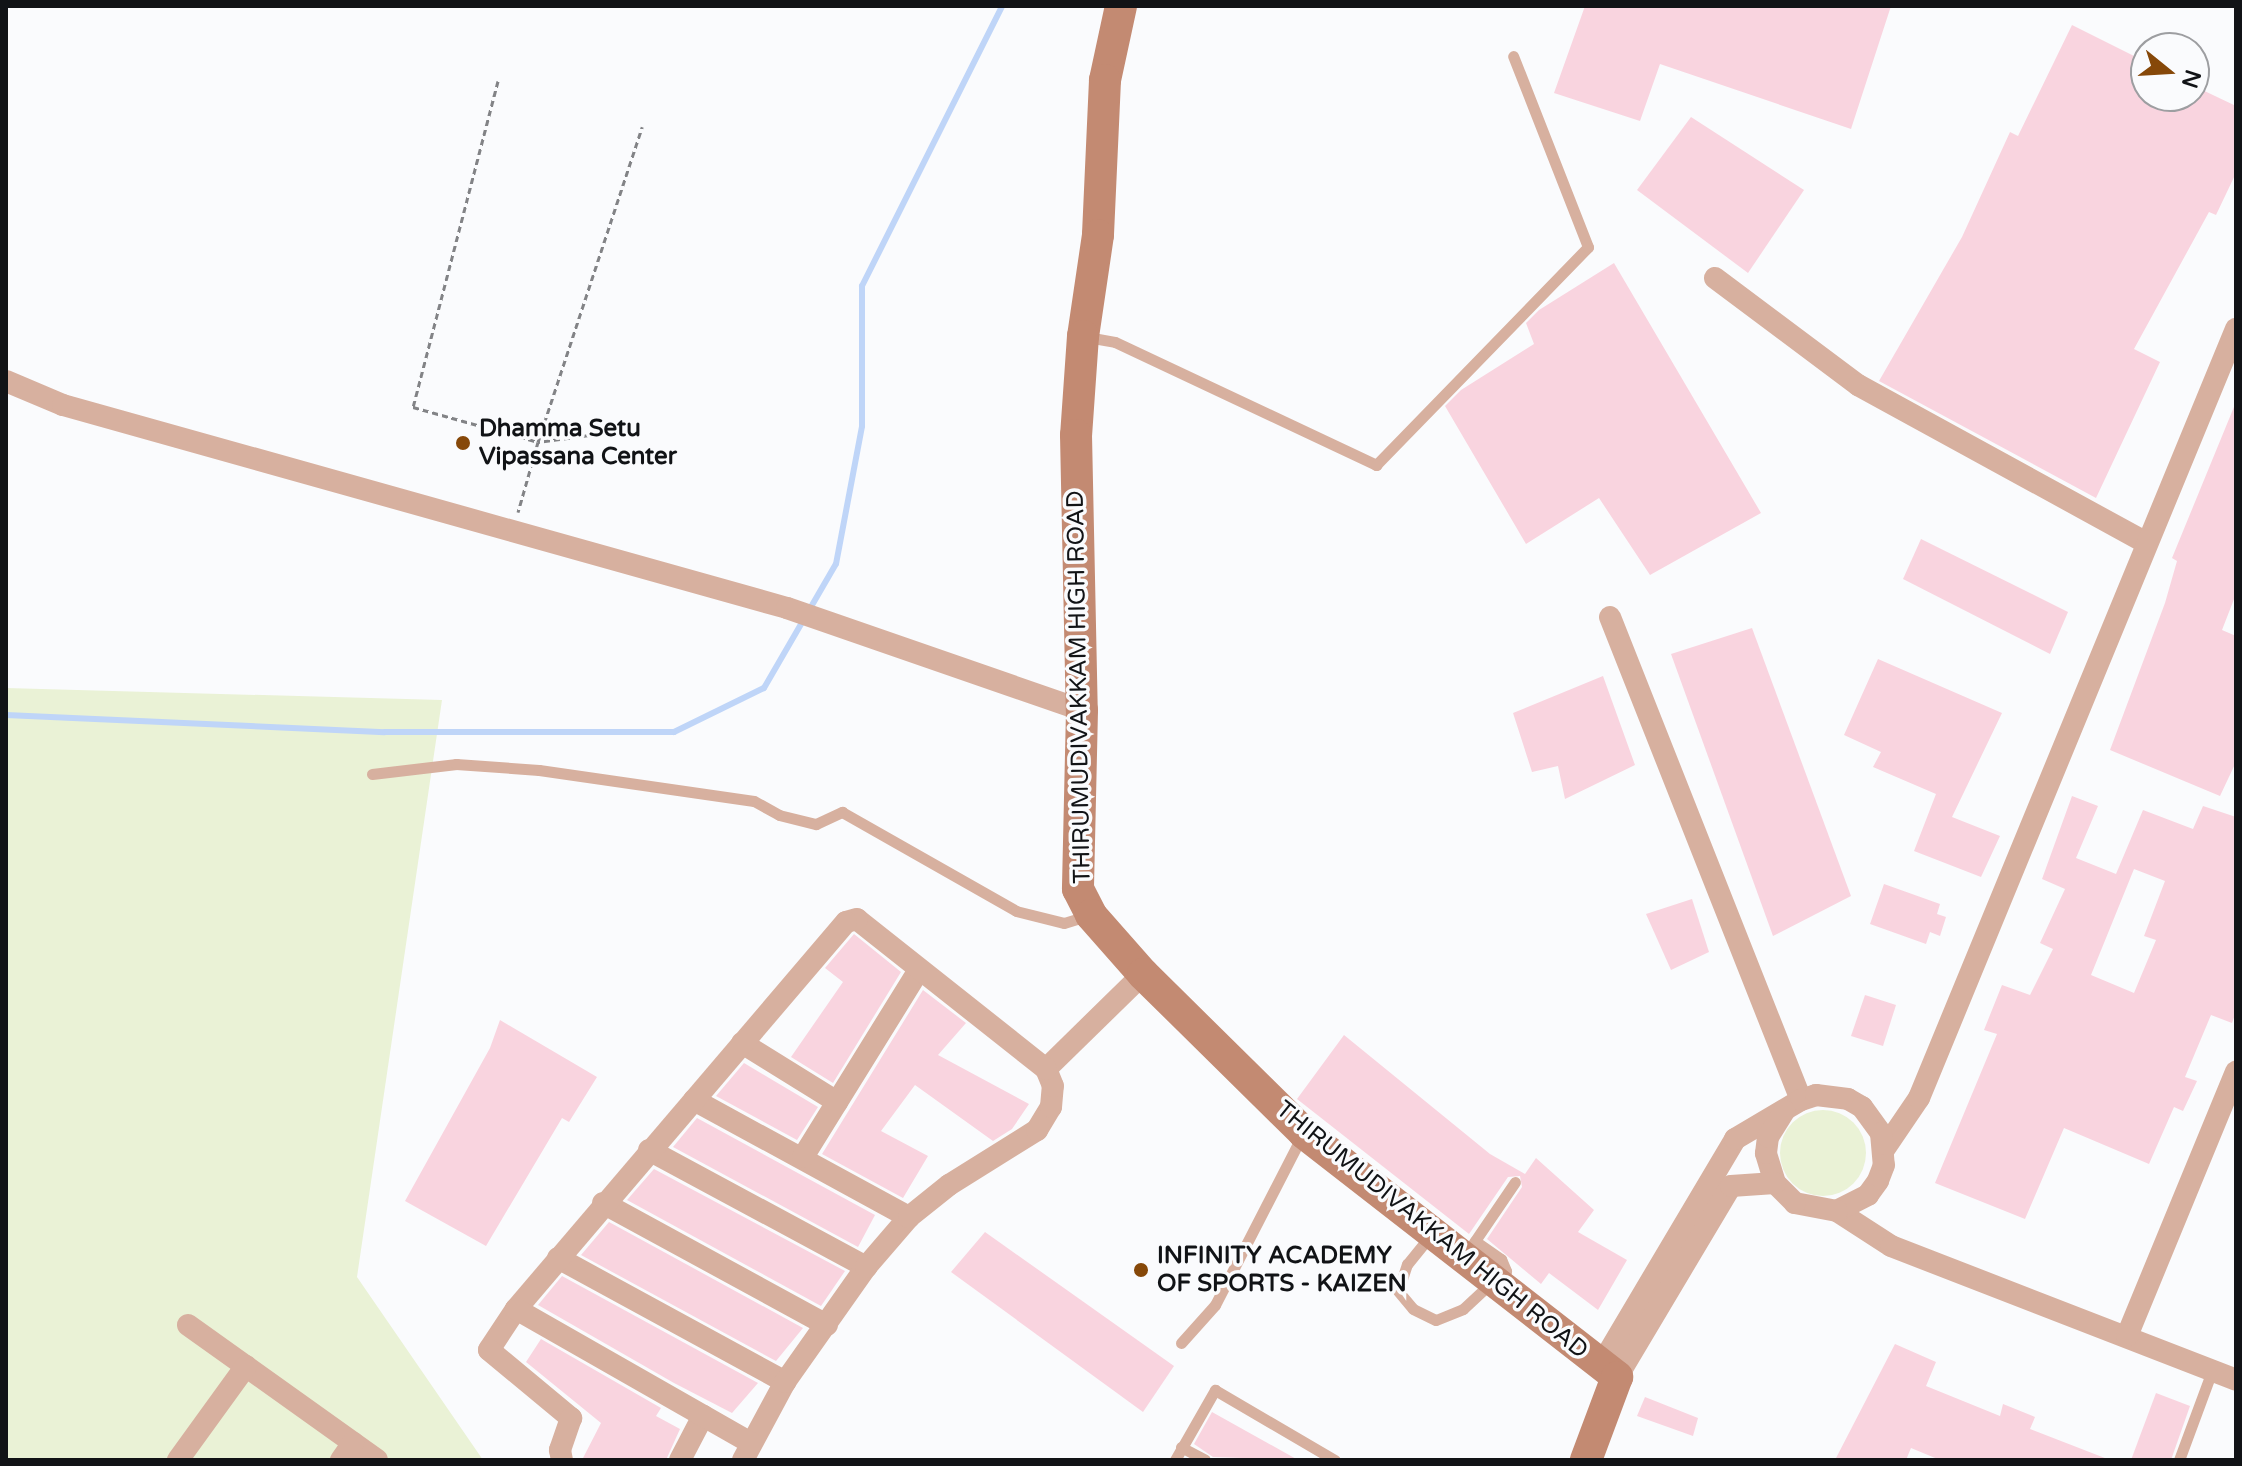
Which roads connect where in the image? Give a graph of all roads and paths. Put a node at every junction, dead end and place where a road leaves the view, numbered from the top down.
1 (1121, 6) edge
2 (1513, 56) dead end
3 (498, 81) dead end
4 (642, 127) dead end
5 (1715, 278) dead end
6 (2236, 329) edge
7 (1083, 336) junction
8 (6, 381) edge
9 (619, 431) dead end
10 (538, 442) junction
11 (512, 531) junction
12 (2147, 543) junction
13 (1610, 617) dead end
14 (1082, 710) junction
15 (372, 774) dead end
16 (1091, 915) junction
17 (919, 970) junction
18 (1143, 974) junction
19 (742, 1043) junction
20 (1046, 1069) junction
21 (2236, 1072) edge
22 (694, 1100) junction
23 (837, 1102) junction
24 (1793, 1105) junction
25 (1304, 1133) junction
26 (1885, 1148) junction
27 (649, 1150) junction
28 (803, 1157) junction
29 (1515, 1182) dead end
30 (1775, 1183) junction
31 (603, 1203) junction
32 (1837, 1211) junction
33 (909, 1217) junction
34 (1431, 1235) junction
35 (1469, 1250) junction
36 (558, 1258) junction
37 (866, 1267) junction
38 (1495, 1284) junction
39 (516, 1309) junction
40 (188, 1325) dead end
41 (827, 1325) junction
42 (2127, 1336) junction
43 (1181, 1343) dead end
44 (246, 1366) junction
45 (1609, 1371) junction
46 (2212, 1371) junction
47 (2236, 1380) edge
48 (785, 1382) junction
49 (703, 1416) junction
50 (1181, 1447) junction
51 (347, 1452) edge
52 (747, 1452) edge
53 (1588, 1459) edge
54 (178, 1460) edge
55 (377, 1460) edge
56 (562, 1460) edge
57 (680, 1460) edge
58 (1175, 1460) edge
59 (1205, 1460) edge
60 (1335, 1460) edge
61 (2179, 1460) edge

1 - 7 main road, THIRUMUDIVAKKAM HIGH ROAD
2 - 7 lane
3 - 10 path
4 - 10 path
5 - 12 street
6 - 12 street
7 - 14 main road, THIRUMUDIVAKKAM HIGH ROAD
8 - 11 street
9 - 10 path
10 - 11 path
11 - 14 street
12 - 26 street
13 - 24 street
14 - 16 main road, THIRUMUDIVAKKAM HIGH ROAD
15 - 16 lane
16 - 18 main road, THIRUMUDIVAKKAM HIGH ROAD
17 - 19 street
17 - 20 street
17 - 23 street
18 - 20 street
18 - 25 main road, THIRUMUDIVAKKAM HIGH ROAD
19 - 22 street
19 - 23 street
20 - 33 street
21 - 42 street
22 - 27 street
22 - 28 street
23 - 28 street
24 - 26 street
24 - 30 street
24 - 45 street
25 - 34 main road, THIRUMUDIVAKKAM HIGH ROAD
25 - 43 lane
26 - 32 street
27 - 31 street
27 - 37 street
28 - 33 street
29 - 35 lane
30 - 32 street
30 - 45 street
31 - 36 street
31 - 41 street
32 - 42 street
33 - 37 street
34 - 35 main road, THIRUMUDIVAKKAM HIGH ROAD
34 - 38 lane
35 - 38 main road, THIRUMUDIVAKKAM HIGH ROAD
36 - 39 street
36 - 48 street
37 - 41 street
38 - 45 main road, THIRUMUDIVAKKAM HIGH ROAD
39 - 49 street
39 - 56 street
40 - 44 street
41 - 48 street
42 - 46 street
44 - 51 street
44 - 54 street
45 - 53 main road
46 - 47 street
46 - 61 lane
48 - 52 street
49 - 52 street
49 - 57 street
50 - 58 lane
50 - 59 lane
50 - 60 lane
51 - 55 street

